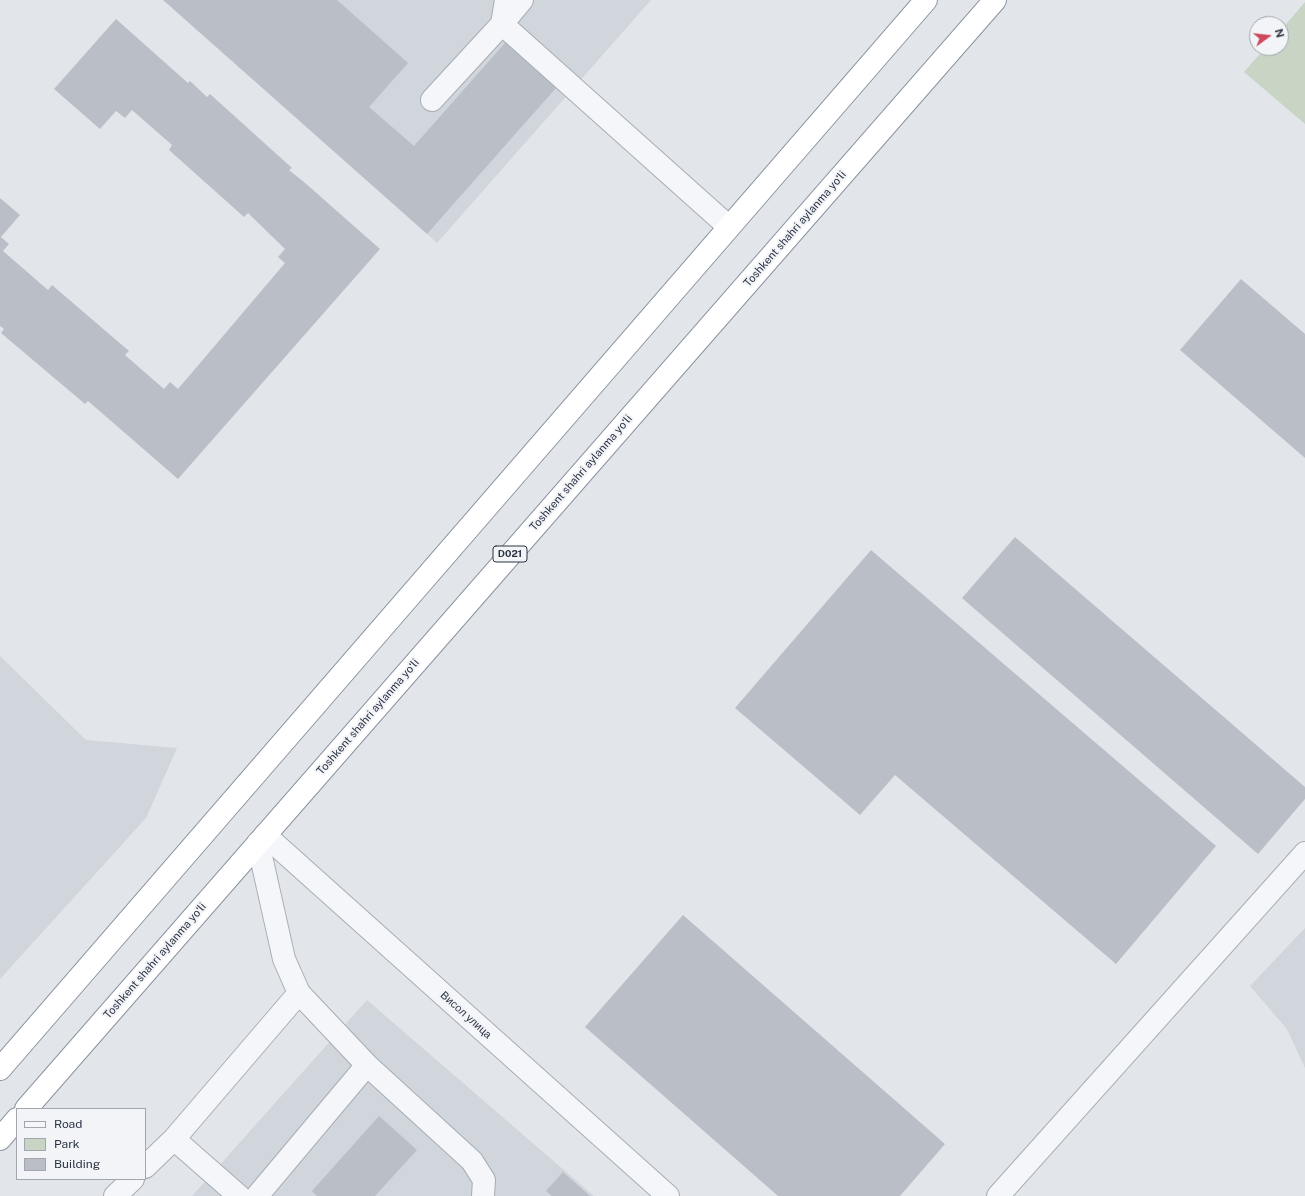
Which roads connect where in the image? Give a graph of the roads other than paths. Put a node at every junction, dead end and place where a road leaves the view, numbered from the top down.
1 (506, 0) edge
2 (522, 0) edge
3 (926, 0) edge
4 (995, 0) edge
5 (502, 24) junction
6 (432, 100) dead end
7 (729, 227) junction
8 (261, 839) junction
9 (1305, 853) edge
10 (300, 993) junction
11 (368, 1065) junction
12 (0, 1069) edge
13 (27, 1108) edge
14 (16, 1120) edge
15 (0, 1139) edge
16 (174, 1139) junction
17 (146, 1166) edge
18 (132, 1180) edge
19 (115, 1196) edge
20 (238, 1196) edge
21 (257, 1196) edge
22 (483, 1196) edge
23 (668, 1196) edge
24 (998, 1196) edge

1 - 5 street
2 - 5 street
3 - 7 highway
4 - 8 highway, Toshkent shahri aylanma yoʻli / D021
5 - 6 street
5 - 7 street
7 - 12 highway
8 - 10 street
8 - 13 highway, Toshkent shahri aylanma yoʻli / D021
8 - 23 street, Висол улица
9 - 24 street
10 - 11 street
10 - 16 street
11 - 21 street
11 - 22 street
14 - 15 highway
16 - 17 street
16 - 20 street
18 - 19 street

